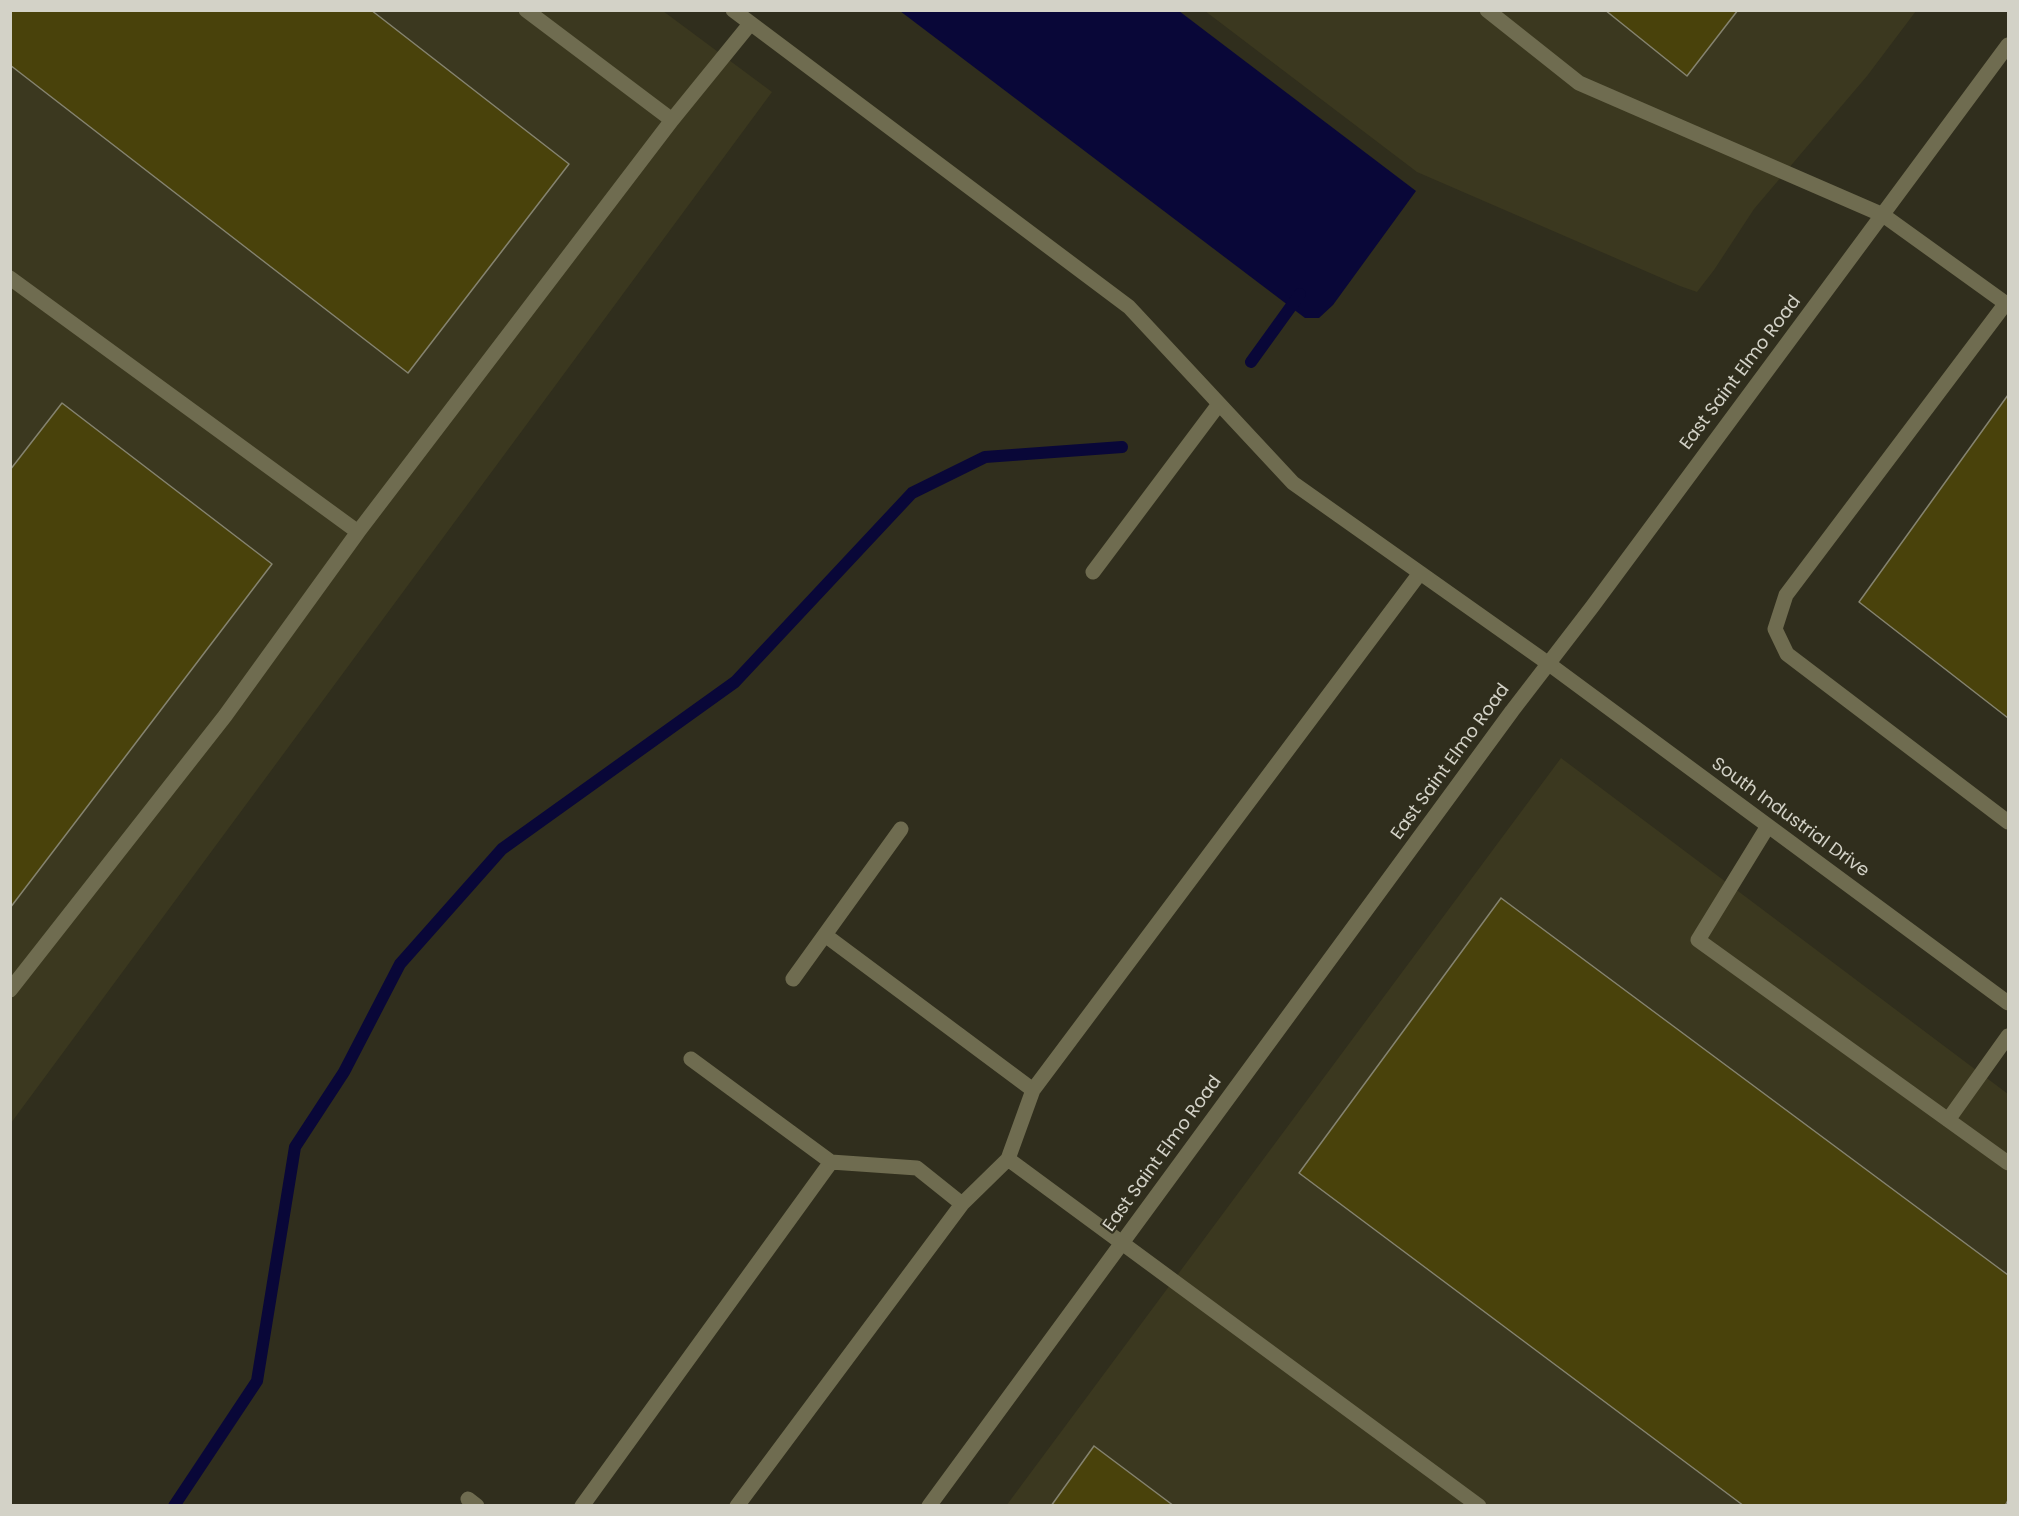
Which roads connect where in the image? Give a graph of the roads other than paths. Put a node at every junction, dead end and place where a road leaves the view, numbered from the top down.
1 (526, 10) edge
2 (733, 10) edge
3 (1487, 10) edge
4 (750, 24) junction
5 (2008, 45) edge
6 (672, 120) junction
7 (1883, 215) junction
8 (10, 278) edge
9 (2007, 304) edge
10 (1219, 404) junction
11 (358, 532) junction
12 (1093, 572) dead end
13 (1420, 573) junction
14 (1549, 664) junction
15 (2008, 822) edge
16 (1768, 826) junction
17 (901, 829) dead end
18 (825, 935) junction
19 (793, 978) dead end
20 (10, 990) edge
21 (2006, 995) edge
22 (2008, 1036) edge
23 (691, 1059) dead end
24 (1033, 1090) junction
25 (1948, 1120) junction
26 (1008, 1159) junction
27 (831, 1162) junction
28 (2008, 1163) edge
29 (962, 1204) junction
30 (1122, 1243) junction
31 (582, 1506) edge
32 (736, 1506) edge
33 (929, 1506) edge
34 (1479, 1506) edge

1 - 6 street
2 - 4 street, South Industrial Drive
3 - 7 street
4 - 6 street
4 - 10 street, South Industrial Drive
5 - 7 street, East Saint Elmo Road
6 - 11 street
7 - 9 street
7 - 14 street, East Saint Elmo Road
8 - 11 street
9 - 15 street
10 - 12 street
10 - 13 street, South Industrial Drive
11 - 20 street
13 - 14 street, South Industrial Drive
13 - 24 street
14 - 16 street, South Industrial Drive
14 - 30 street, East Saint Elmo Road
16 - 21 street, South Industrial Drive
16 - 25 street
17 - 18 street
18 - 19 street
18 - 24 street
22 - 25 street
23 - 27 street
24 - 26 street
25 - 28 street
26 - 29 street
26 - 30 street
27 - 29 street
27 - 31 street
29 - 32 street
30 - 33 street, East Saint Elmo Road
30 - 34 street

